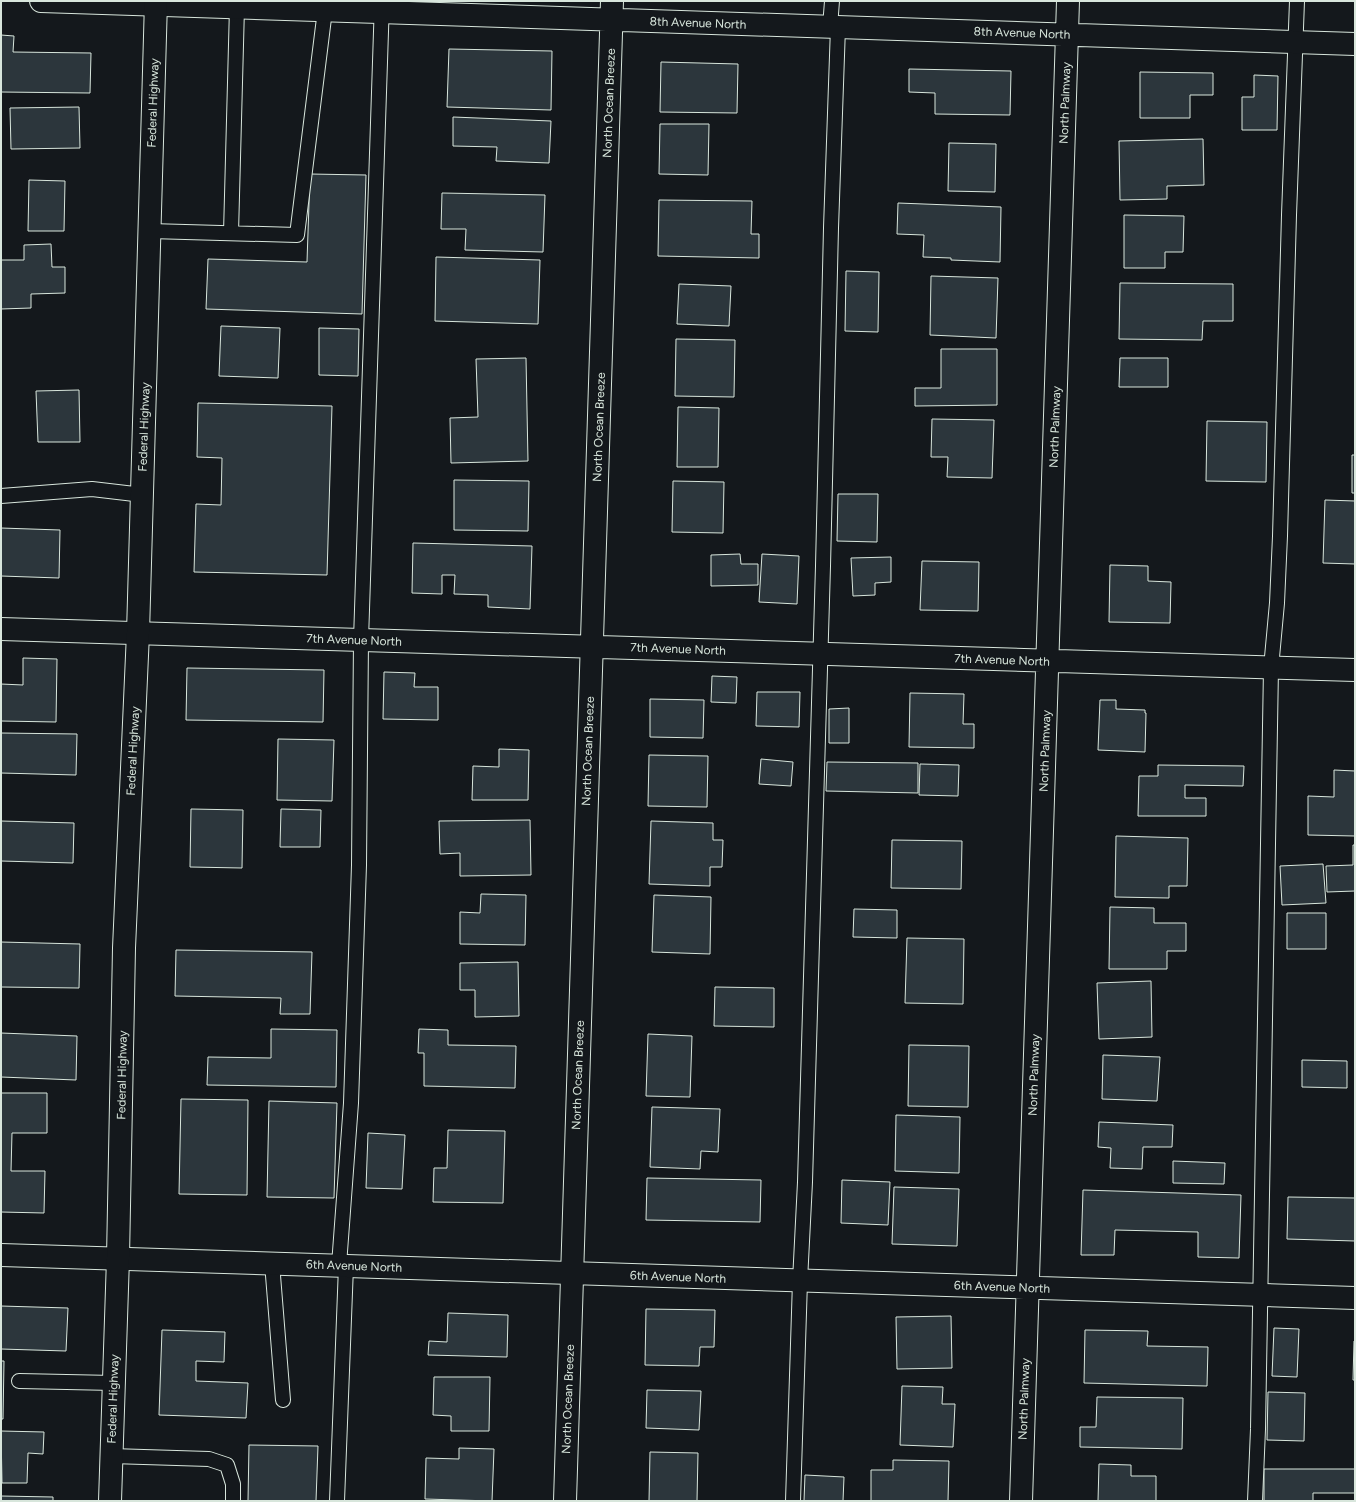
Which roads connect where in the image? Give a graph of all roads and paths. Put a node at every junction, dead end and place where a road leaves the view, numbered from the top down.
1 (41, 1) edge
2 (832, 1) edge
3 (1068, 1) edge
4 (1297, 1) edge
5 (156, 2) edge
6 (382, 6) edge
7 (237, 7) junction
8 (325, 10) junction
9 (612, 11) edge
10 (834, 27) junction
11 (1067, 35) junction
12 (1296, 42) junction
13 (1355, 44) edge
14 (150, 231) junction
15 (231, 233) junction
16 (143, 495) junction
17 (1, 496) edge
18 (1, 629) edge
19 (138, 633) junction
20 (361, 640) junction
21 (592, 647) junction
22 (820, 654) junction
23 (1047, 661) junction
24 (1271, 668) junction
25 (1355, 670) edge
26 (1, 1255) edge
27 (118, 1258) junction
28 (272, 1263) junction
29 (343, 1266) junction
30 (572, 1274) junction
31 (800, 1281) junction
32 (1028, 1288) junction
33 (1260, 1295) junction
34 (1355, 1298) edge
35 (19, 1381) dead end
36 (114, 1384) junction
37 (283, 1400) dead end
38 (111, 1456) junction
39 (110, 1501) edge
40 (233, 1501) edge
41 (337, 1501) edge
42 (565, 1501) edge
43 (793, 1501) edge
44 (1021, 1501) edge
45 (1255, 1501) edge

1 - 5 street, 8th Avenue North
2 - 10 lane
3 - 11 street, North Palmway
4 - 12 lane
5 - 7 street, 8th Avenue North
5 - 14 street, Federal Highway
6 - 8 street, 8th Avenue North
6 - 9 street, 8th Avenue North
6 - 20 lane
7 - 8 street, 8th Avenue North
7 - 15 lane
8 - 15 lane
9 - 10 street, 8th Avenue North
9 - 21 street, North Ocean Breeze
10 - 11 street, 8th Avenue North
10 - 22 lane
11 - 12 street, 8th Avenue North
11 - 23 street, North Palmway
12 - 13 street, 8th Avenue North
12 - 24 lane
14 - 15 lane
14 - 16 street, Federal Highway
16 - 17 lane
16 - 19 street, Federal Highway
18 - 19 street, 7th Avenue North
19 - 20 street, 7th Avenue North
19 - 27 street, Federal Highway
20 - 21 street, 7th Avenue North
20 - 29 lane
21 - 22 street, 7th Avenue North
21 - 30 street, North Ocean Breeze
22 - 23 street, 7th Avenue North
22 - 31 lane
23 - 24 street, 7th Avenue North
23 - 32 street, North Palmway
24 - 25 street, 7th Avenue North
24 - 33 lane
26 - 27 street, 6th Avenue North
27 - 28 street, 6th Avenue North
27 - 36 street, Federal Highway
28 - 29 street, 6th Avenue North
28 - 37 lane
29 - 30 street, 6th Avenue North
29 - 41 lane
30 - 31 street, 6th Avenue North
30 - 42 street, North Ocean Breeze
31 - 32 street, 6th Avenue North
31 - 43 lane
32 - 33 street, 6th Avenue North
32 - 44 street, North Palmway
33 - 34 street, 6th Avenue North
33 - 45 lane
35 - 36 lane
36 - 38 street, Federal Highway
38 - 39 street, Federal Highway
38 - 40 lane

